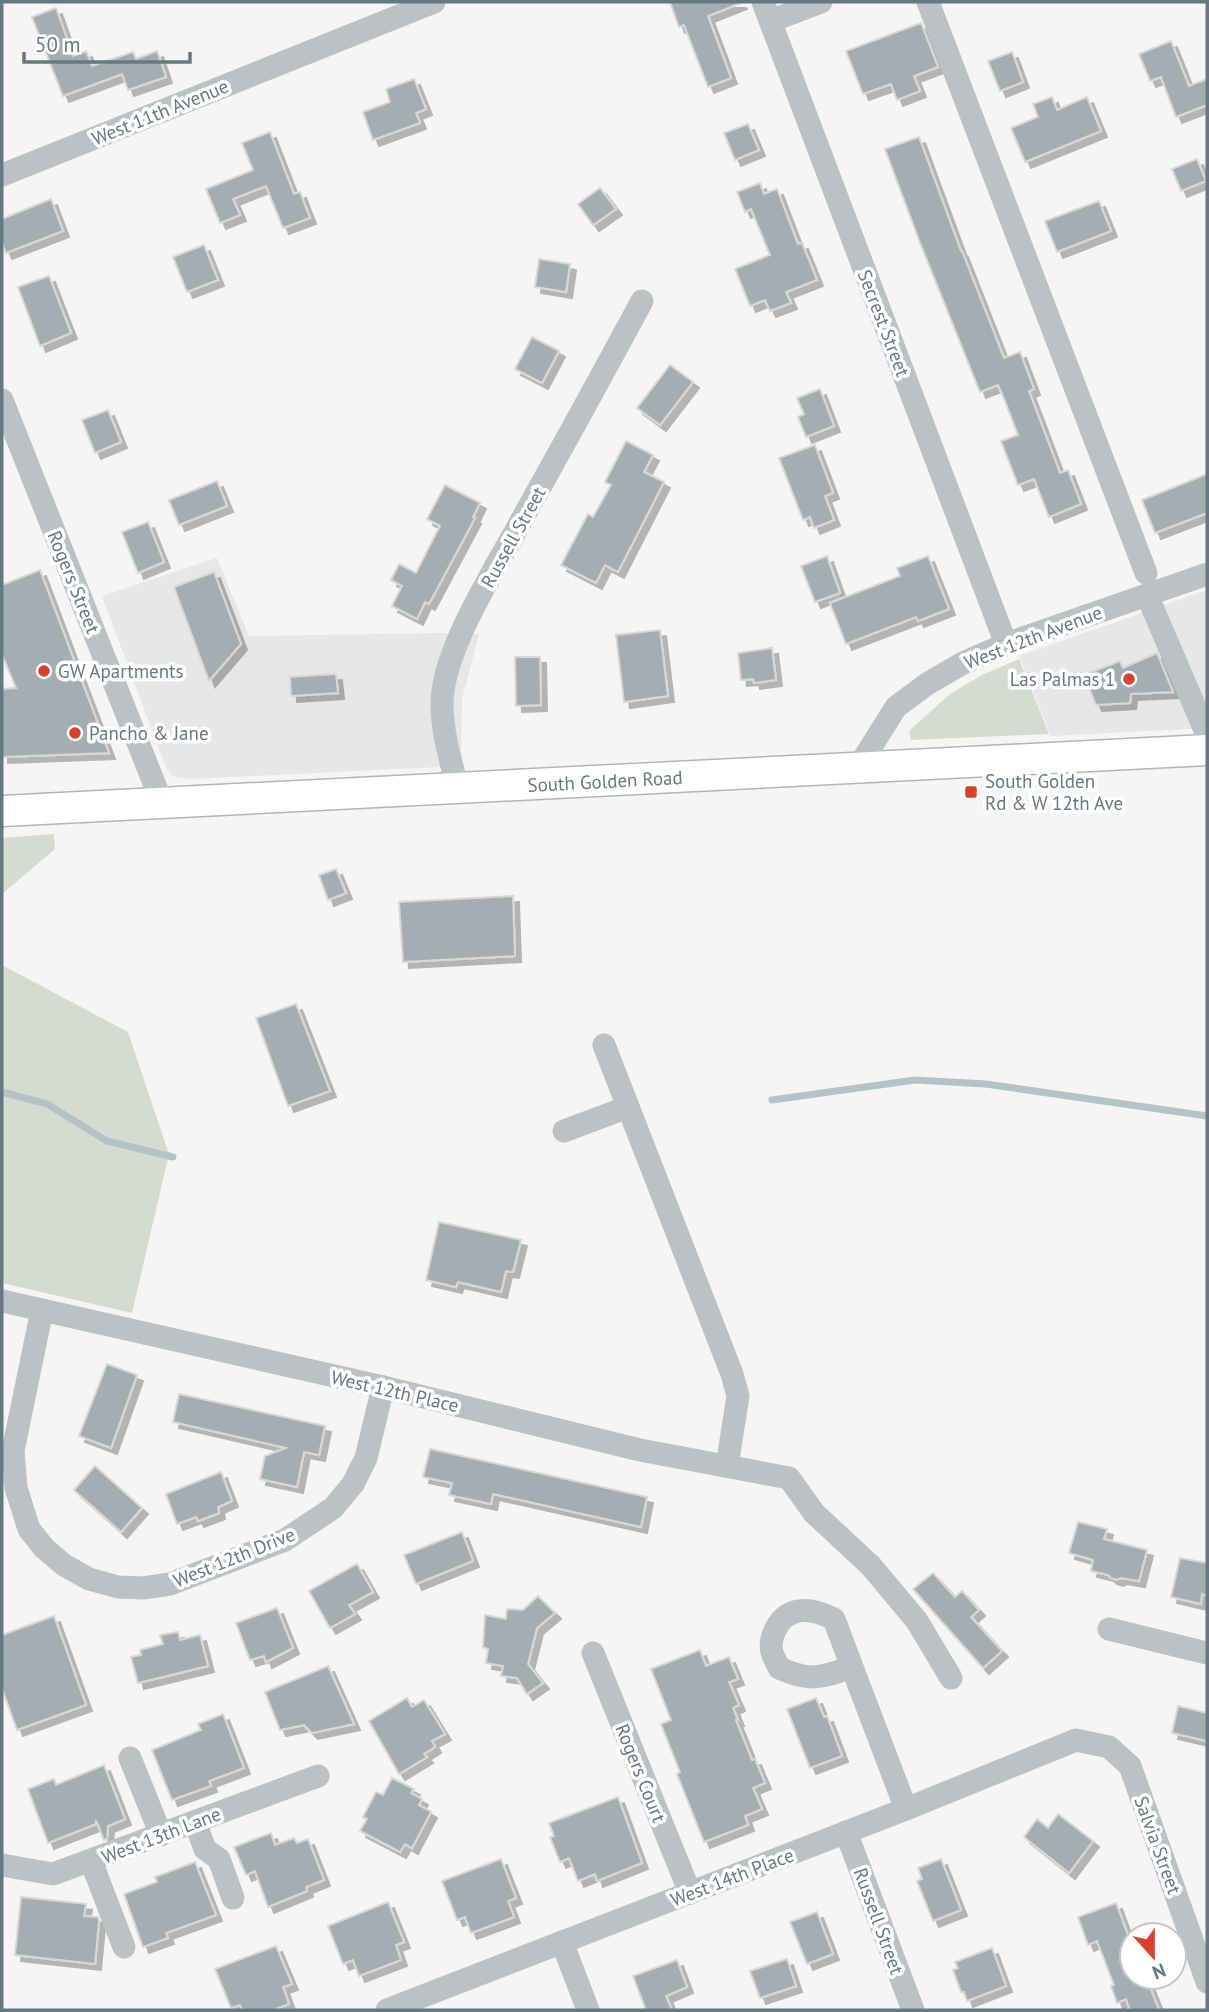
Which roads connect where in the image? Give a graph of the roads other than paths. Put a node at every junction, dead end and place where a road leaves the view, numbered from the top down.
1 (434, 2) edge
2 (821, 2) edge
3 (928, 2) edge
4 (767, 12) edge
5 (2, 175) edge
6 (642, 301) dead end
7 (2, 400) edge
8 (1206, 578) edge
9 (1147, 584) junction
10 (1006, 644) junction
11 (1207, 735) edge
12 (1207, 750) edge
13 (857, 769) junction
14 (458, 789) junction
15 (162, 803) junction
16 (2, 811) edge
17 (604, 1045) dead end
18 (628, 1107) junction
19 (564, 1131) dead end
20 (2, 1301) edge
21 (42, 1310) junction
22 (383, 1387) junction
23 (727, 1466) junction
24 (1109, 1629) dead end
25 (593, 1653) dead end
26 (1207, 1653) edge
27 (852, 1667) dead end
28 (951, 1678) dead end
29 (1076, 1740) joint
30 (130, 1758) dead end
31 (318, 1776) dead end
32 (906, 1809) junction
33 (195, 1822) junction
34 (846, 1832) junction
35 (160, 1835) junction
36 (91, 1861) junction
37 (2, 1865) edge
38 (690, 1894) junction
39 (233, 1898) dead end
40 (562, 1942) junction
41 (124, 1947) dead end
42 (1207, 1982) edge
43 (387, 2010) edge
44 (588, 2010) edge
45 (913, 2010) edge

1 - 5 street, West 11th Avenue
2 - 4 street
3 - 9 street
4 - 10 street, Secrest Street
6 - 14 street, Russell Street
7 - 15 street, Rogers Street
8 - 9 street, West 12th Avenue
9 - 10 street, West 12th Avenue
9 - 11 street
10 - 13 street, West 12th Avenue
12 - 13 main road, South Golden Road
13 - 14 main road, South Golden Road
14 - 15 main road, South Golden Road
15 - 16 main road, South Golden Road
17 - 18 street
18 - 19 street
18 - 23 street
20 - 21 street, West 12th Place
21 - 22 street, West 12th Place
21 - 22 street, West 12th Drive
22 - 23 street, West 12th Place
23 - 28 street, West 12th Place
24 - 26 street
25 - 38 street, Rogers Court
27 - 32 street
29 - 32 street, West 14th Place
29 - 42 street, Salvia Street
30 - 35 street
31 - 33 street, West 13th Lane
32 - 34 street, West 14th Place
33 - 35 street, West 13th Lane
33 - 39 street
34 - 38 street, West 14th Place
34 - 45 street, Russell Street
35 - 36 street, West 13th Lane
36 - 37 street, West 13th Lane
36 - 41 street
38 - 40 street, West 14th Place
40 - 43 street, West 14th Place
40 - 44 street

